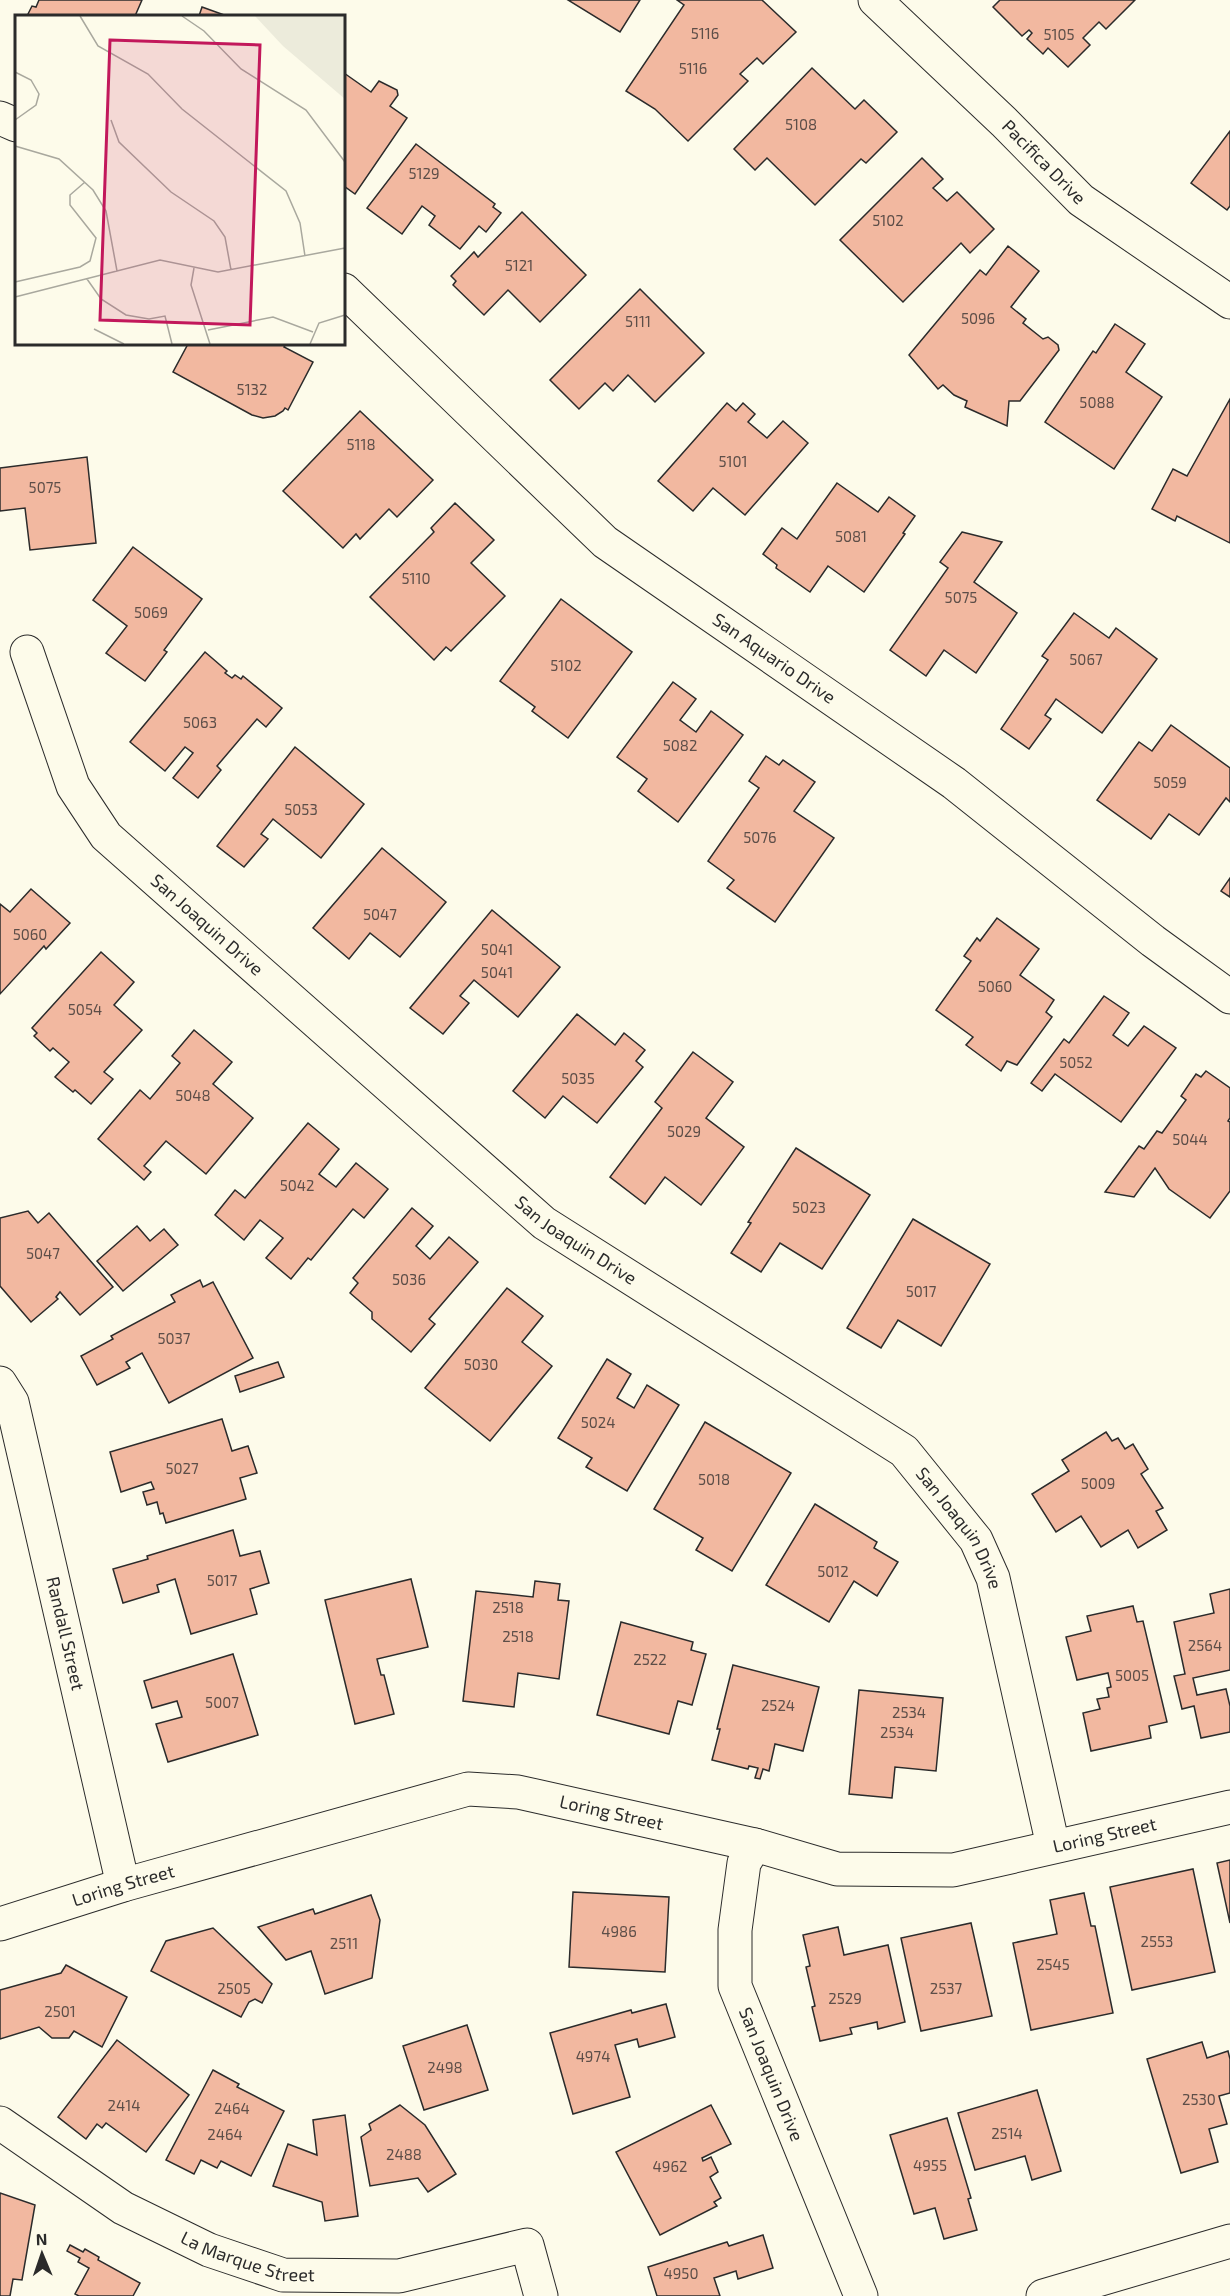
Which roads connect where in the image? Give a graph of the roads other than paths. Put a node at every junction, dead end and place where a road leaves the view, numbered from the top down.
1 (874, 0) edge
2 (0, 118) edge
3 (15, 125) edge
4 (345, 291) edge
5 (1230, 302) edge
6 (27, 652) dead end
7 (1230, 997) edge
8 (0, 1383) edge
9 (1230, 1807) edge
10 (755, 1845) junction
11 (1053, 1846) junction
12 (123, 1885) junction
13 (0, 1924) edge
14 (0, 2122) edge
15 (1230, 2241) edge
16 (541, 2296) edge
17 (861, 2296) edge
18 (1043, 2296) edge

1 - 5 street, Pacifica Drive
2 - 3 street
4 - 7 street, San Aquario Drive
6 - 11 street, San Joaquin Drive
8 - 12 street, Randall Street
9 - 11 street, Loring Street
10 - 11 street, Loring Street
10 - 12 street, Loring Street
10 - 17 street, San Joaquin Drive
12 - 13 street, Loring Street
14 - 16 street, La Marque Street
15 - 18 street

